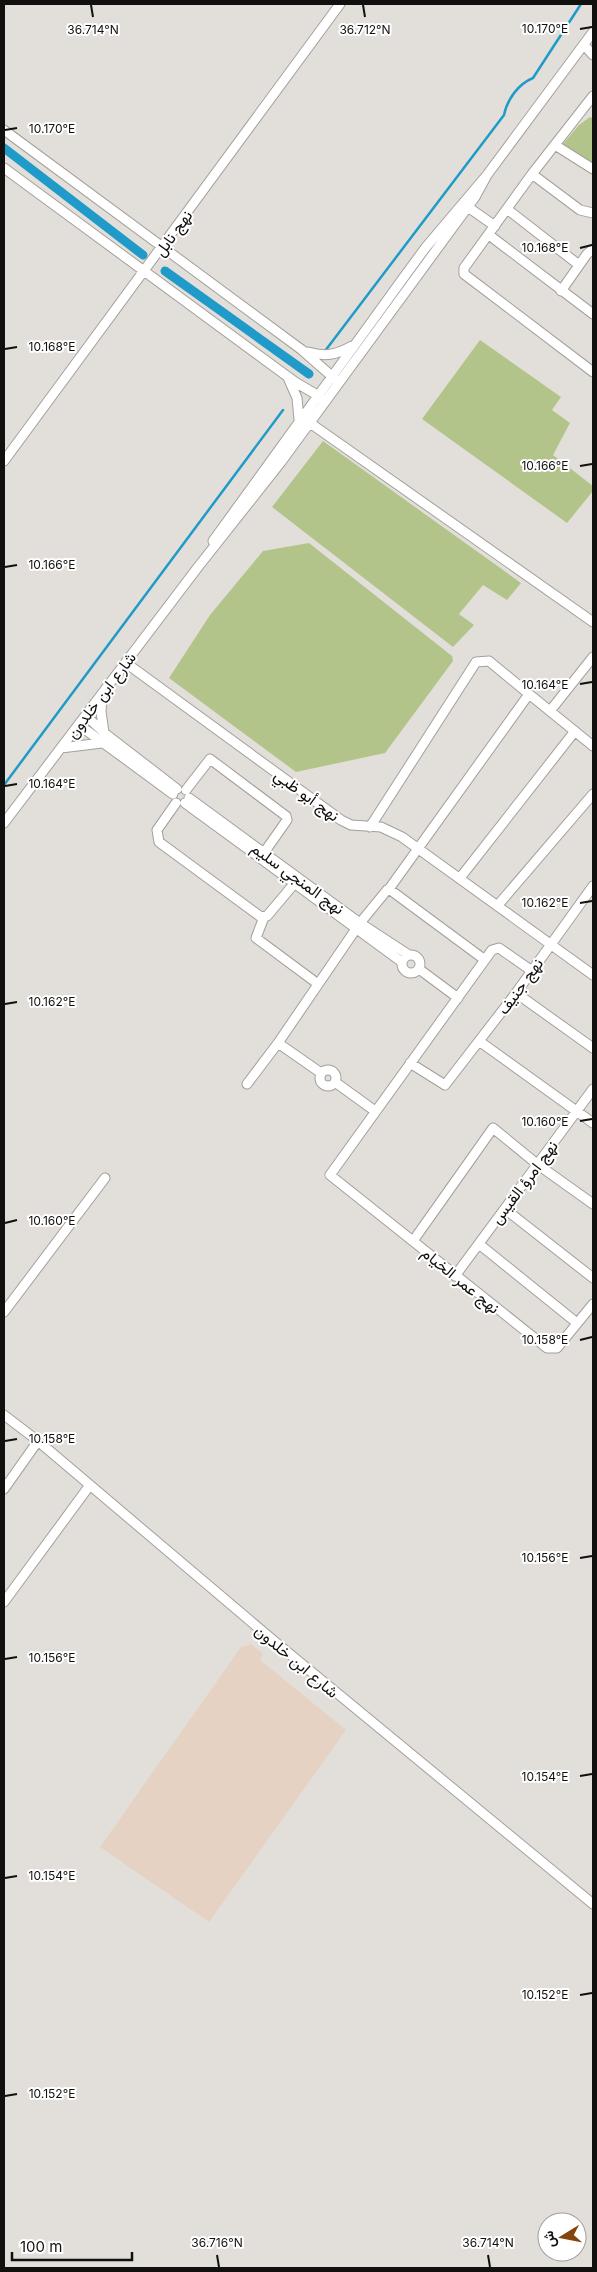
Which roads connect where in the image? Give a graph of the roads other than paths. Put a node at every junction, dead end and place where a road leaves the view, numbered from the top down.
1 (340, 4) edge
2 (593, 32) edge
3 (584, 45) junction
4 (593, 54) edge
5 (592, 100) edge
6 (4, 130) edge
7 (556, 144) junction
8 (4, 168) edge
9 (593, 169) edge
10 (532, 174) junction
11 (465, 205) junction
12 (507, 209) junction
13 (593, 214) edge
14 (496, 226) junction
15 (489, 235) junction
16 (162, 247) junction
17 (593, 249) edge
18 (579, 265) junction
19 (144, 272) junction
20 (561, 291) junction
21 (592, 311) edge
22 (354, 345) junction
23 (302, 350) junction
24 (593, 372) edge
25 (286, 375) junction
26 (332, 376) junction
27 (340, 384) junction
28 (318, 396) junction
29 (327, 401) junction
30 (299, 420) junction
31 (310, 423) junction
32 (4, 461) edge
33 (198, 567) junction
34 (593, 622) edge
35 (593, 657) edge
36 (126, 663) junction
37 (102, 694) junction
38 (530, 694) junction
39 (550, 711) junction
40 (86, 716) junction
41 (79, 725) junction
42 (575, 730) junction
43 (104, 732) junction
44 (102, 743) junction
45 (593, 746) edge
46 (61, 748) junction
47 (593, 794) edge
48 (181, 796) junction
49 (4, 823) edge
50 (370, 826) junction
51 (418, 848) junction
52 (262, 856) junction
53 (460, 878) junction
54 (294, 884) junction
55 (593, 886) edge
56 (389, 889) junction
57 (498, 905) junction
58 (264, 917) junction
59 (358, 926) junction
60 (550, 944) junction
61 (405, 958) junction
62 (486, 960) junction
63 (419, 969) junction
64 (532, 971) junction
65 (593, 975) edge
66 (318, 984) junction
67 (516, 993) junction
68 (458, 998) junction
69 (479, 1041) junction
70 (278, 1043) junction
71 (593, 1048) edge
72 (410, 1063) junction
73 (247, 1084) dead end
74 (593, 1089) edge
75 (375, 1112) junction
76 (578, 1112) junction
77 (593, 1123) edge
78 (537, 1164) junction
79 (105, 1178) dead end
80 (593, 1204) edge
81 (505, 1209) junction
82 (413, 1241) junction
83 (479, 1244) junction
84 (455, 1276) junction
85 (593, 1278) edge
86 (593, 1304) edge
87 (4, 1312) edge
88 (577, 1323) junction
89 (4, 1414) edge
90 (38, 1441) junction
91 (90, 1485) junction
92 (4, 1490) edge
93 (4, 1602) edge
94 (593, 1904) edge

1 - 16 street, نهج نابل
2 - 3 street
3 - 4 street
3 - 11 street
5 - 7 street
6 - 16 street
7 - 9 street
7 - 10 street
8 - 19 street
10 - 12 street
10 - 13 street
11 - 14 street
11 - 22 street
11 - 27 street
12 - 14 street
12 - 18 street
14 - 15 street
15 - 20 street
15 - 24 street
16 - 19 street, نهج نابل
16 - 23 street
17 - 18 street
18 - 20 street
19 - 25 street
19 - 32 street, نهج نابل
20 - 21 street
22 - 23 street
22 - 26 street
23 - 26 street
25 - 28 street
25 - 30 street
26 - 27 street
26 - 28 street
27 - 29 street
28 - 29 street
28 - 30 street
29 - 31 street
30 - 33 street
31 - 33 street
31 - 34 street
33 - 36 street, شارع ابن خلدون
35 - 39 street
36 - 37 street, شارع ابن خلدون
36 - 50 street, نهج أبو ظبي
37 - 40 street, شارع ابن خلدون
37 - 43 street
38 - 39 street
38 - 50 street
38 - 51 street
39 - 42 street
40 - 41 street, شارع ابن خلدون
40 - 43 street, نهج المنجي سليم
41 - 44 street, نهج المنجي سليم
41 - 46 street, شارع ابن خلدون
42 - 45 street
42 - 53 street
43 - 48 street, نهج المنجي سليم
44 - 46 street
44 - 48 street, نهج المنجي سليم
46 - 49 street, شارع ابن خلدون
47 - 57 street
48 - 52 street, نهج المنجي سليم
48 - 52 street
48 - 58 street
50 - 51 street, نهج أبو ظبي
51 - 53 street, نهج أبو ظبي
51 - 56 street
52 - 54 street, نهج المنجي سليم
52 - 59 street, نهج المنجي سليم
53 - 57 street, نهج أبو ظبي
54 - 58 street
54 - 59 street, نهج المنجي سليم
55 - 60 street, نهج جنيف
56 - 59 street
56 - 62 street
57 - 60 street, نهج أبو ظبي
58 - 66 street
59 - 61 street, نهج المنجي سليم
59 - 66 street
60 - 64 street, نهج جنيف
60 - 65 street, نهج أبو ظبي
61 - 63 street
61 - 63 street
62 - 64 street
62 - 68 street
63 - 68 street
64 - 67 street, نهج جنيف
66 - 70 street
67 - 69 street, نهج جنيف
67 - 71 street
68 - 72 street
69 - 72 street, نهج جنيف
69 - 76 street
70 - 73 street
70 - 75 street
72 - 75 street
74 - 76 street, نهج امرؤ القيس
75 - 82 street, نهج عمر الخيام
76 - 77 street
76 - 78 street, نهج امرؤ القيس
78 - 80 street
78 - 81 street, نهج امرؤ القيس
78 - 82 street
79 - 87 street
81 - 83 street, نهج امرؤ القيس
81 - 85 street
82 - 84 street, نهج عمر الخيام
83 - 84 street, نهج امرؤ القيس
83 - 88 street
84 - 88 street, نهج عمر الخيام
86 - 88 street, نهج عمر الخيام
89 - 90 street, شارع ابن خلدون
90 - 91 street, شارع ابن خلدون
90 - 92 street
91 - 93 street
91 - 94 street, شارع ابن خلدون

